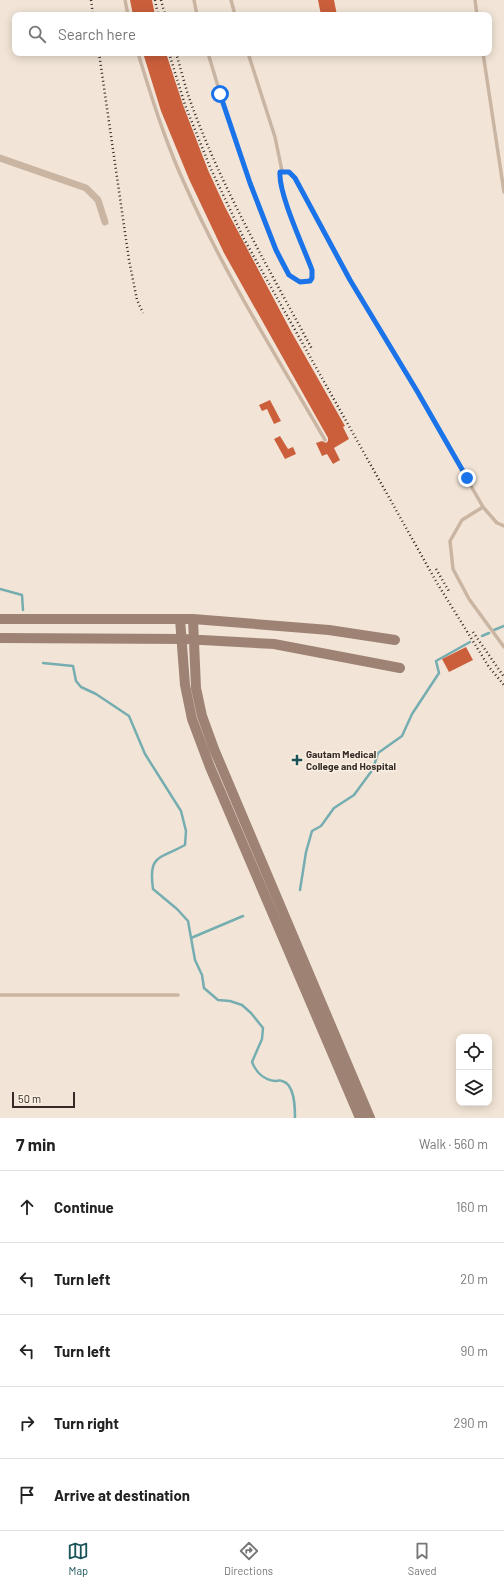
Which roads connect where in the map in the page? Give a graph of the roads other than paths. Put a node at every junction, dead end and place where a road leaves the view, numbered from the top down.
1 (125, 0) edge
2 (194, 0) edge
3 (231, 0) edge
4 (475, 0) edge
5 (127, 12) edge
6 (196, 12) edge
7 (234, 12) edge
8 (477, 12) edge
9 (139, 56) edge
10 (209, 56) edge
11 (249, 56) edge
12 (483, 56) edge
13 (0, 158) edge
14 (282, 171) junction
15 (504, 192) edge
16 (105, 222) dead end
17 (325, 440) dead end
18 (483, 507) junction
19 (504, 526) edge
20 (0, 618) edge
21 (180, 619) junction
22 (193, 619) junction
23 (0, 638) edge
24 (182, 639) junction
25 (194, 640) junction
26 (395, 640) dead end
27 (504, 647) edge
28 (400, 668) dead end
29 (0, 995) edge
30 (178, 995) dead end
31 (360, 1118) edge
32 (370, 1118) edge

1 - 5 lane
2 - 6 lane
3 - 7 lane
4 - 8 lane
9 - 17 lane
10 - 14 lane
11 - 14 lane
12 - 15 lane
13 - 16 street
14 - 18 lane
18 - 19 lane
18 - 27 lane
20 - 21 street
21 - 22 street
21 - 24 street
22 - 25 street
22 - 26 street
23 - 24 street
24 - 25 street
24 - 31 street
25 - 28 street
25 - 32 street
29 - 30 lane

